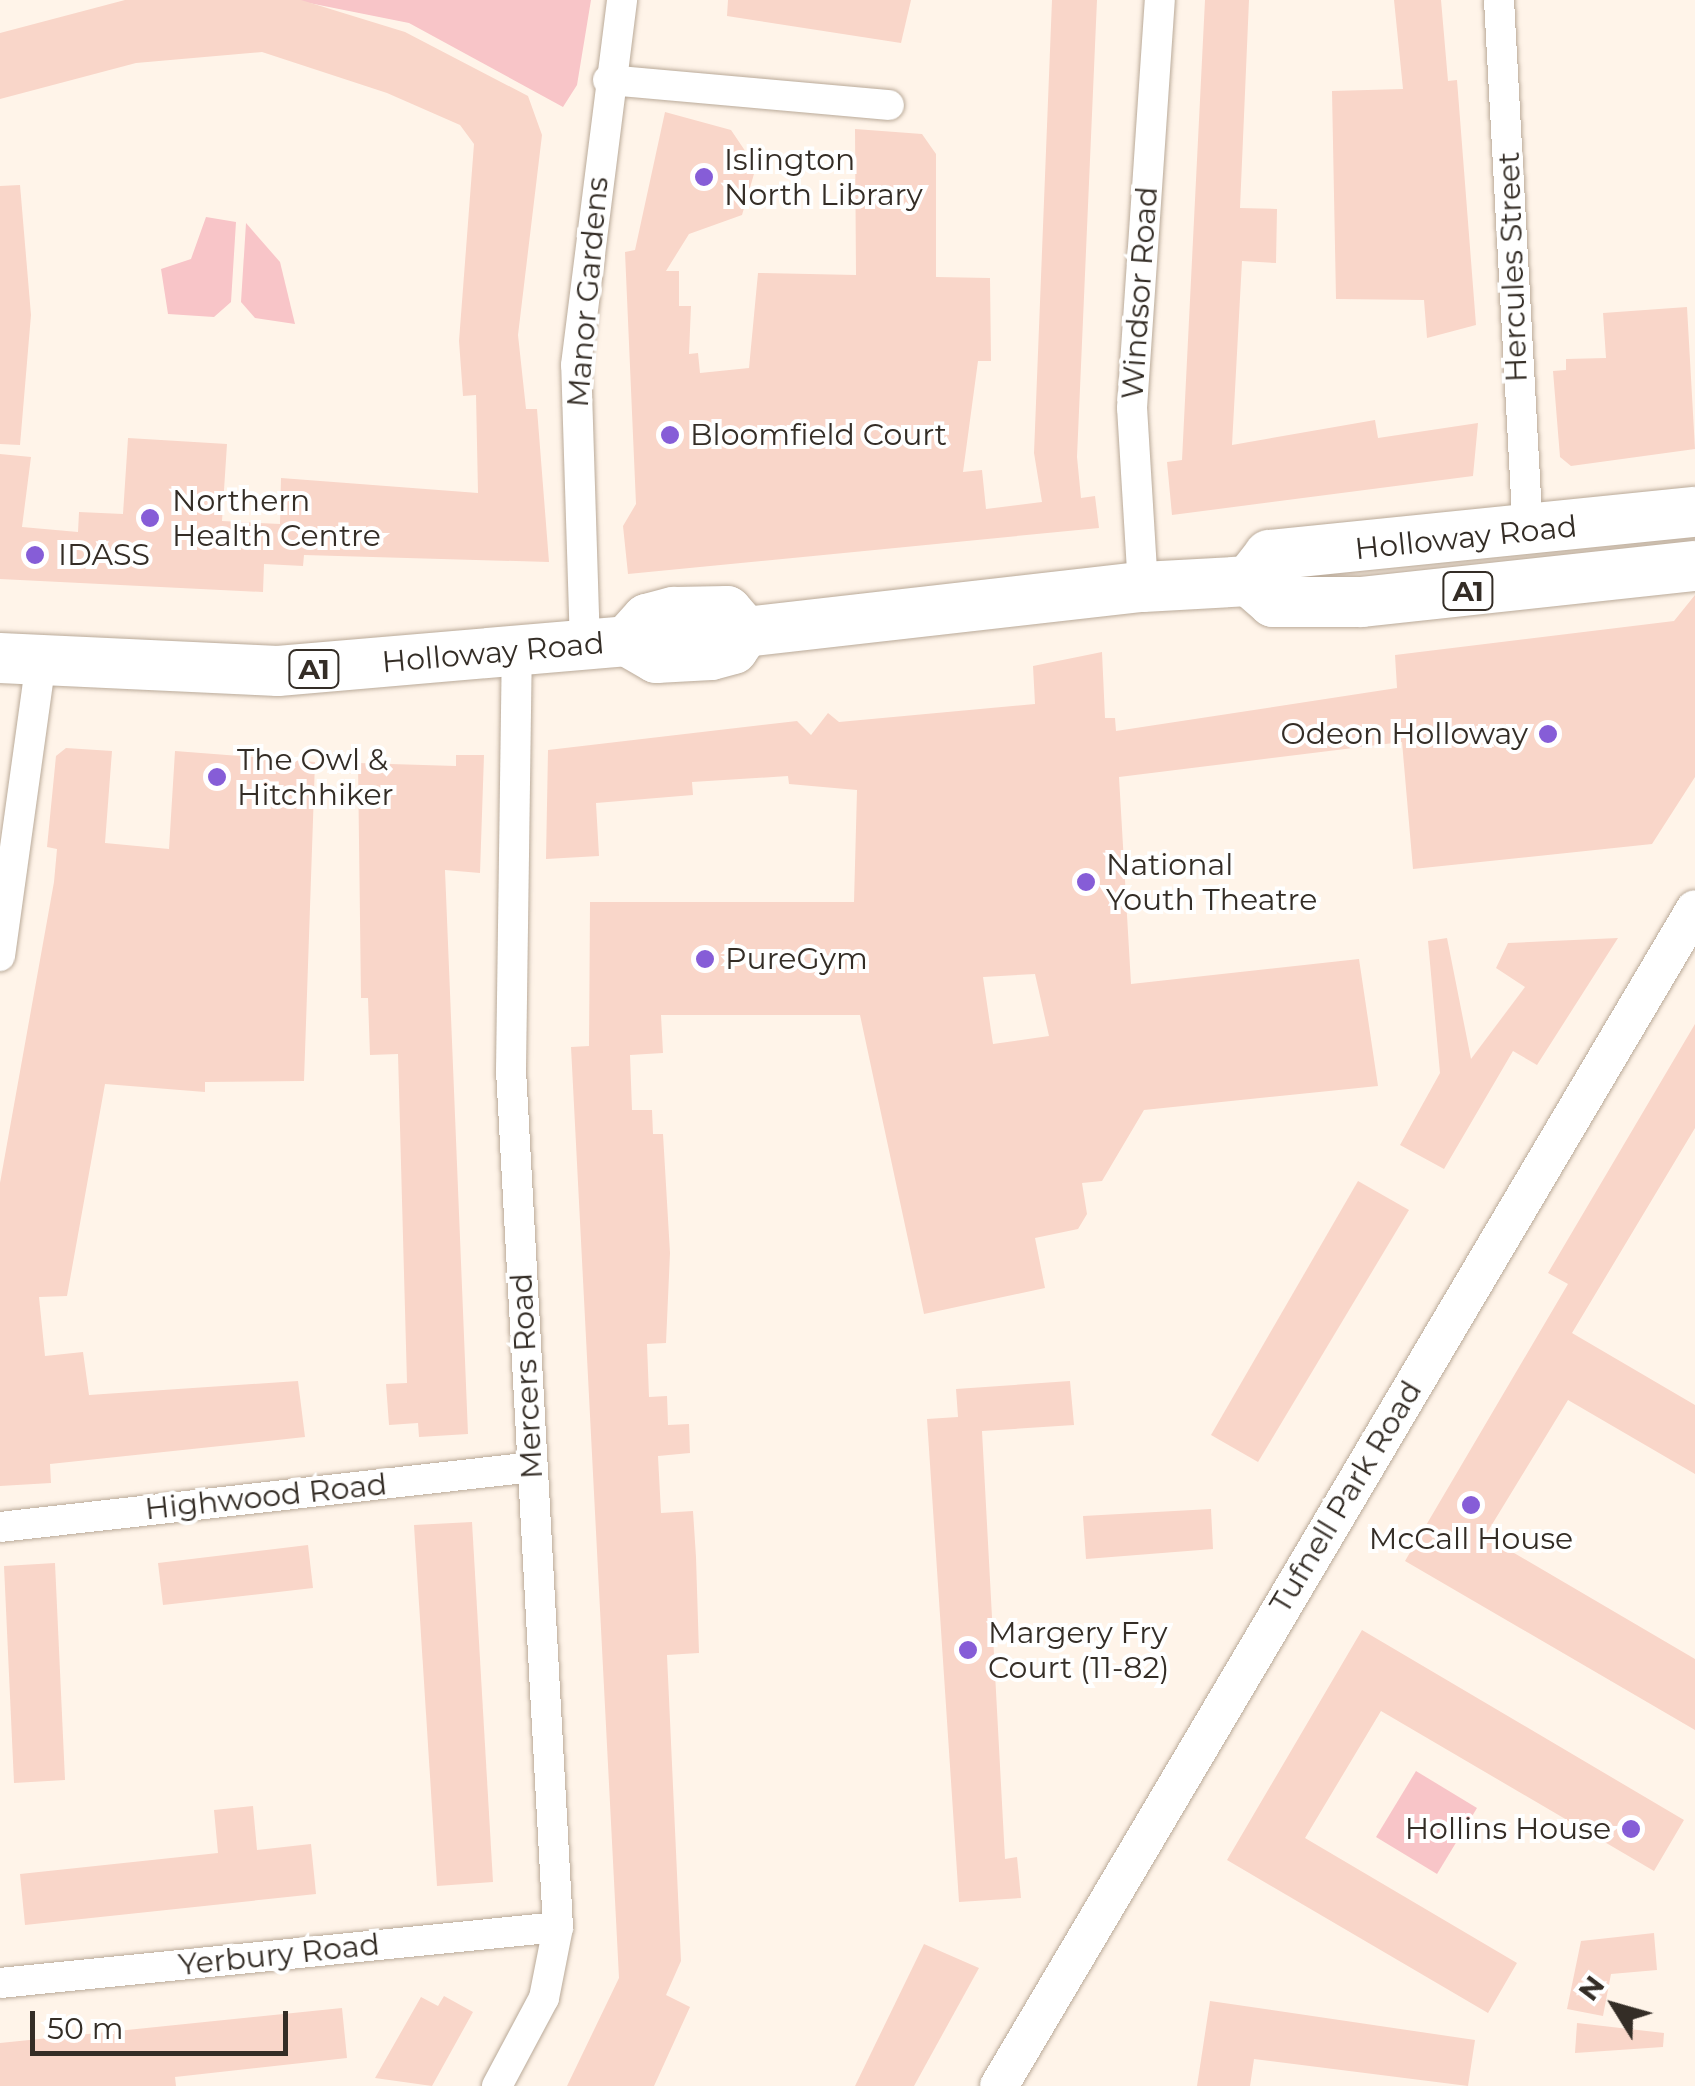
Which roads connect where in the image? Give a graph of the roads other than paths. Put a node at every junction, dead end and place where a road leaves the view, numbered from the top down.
1 (622, 0) edge
2 (1160, 0) edge
3 (1499, 0) edge
4 (608, 80) junction
5 (890, 105) dead end
6 (1695, 512) edge
7 (1528, 534) junction
8 (1695, 566) edge
9 (1249, 581) junction
10 (1143, 587) junction
11 (606, 644) junction
12 (517, 653) junction
13 (20, 660) edge
14 (1695, 909) edge
15 (0, 956) edge
16 (533, 1467) junction
17 (0, 1528) edge
18 (558, 1927) junction
19 (0, 1983) edge
20 (1006, 2083) edge
21 (496, 2086) edge

1 - 4 street, Manor Gardens
2 - 10 street, Windsor Road
3 - 7 street, Hercules Street
4 - 5 street
4 - 11 street, Manor Gardens
6 - 7 highway, Holloway Road / A1
7 - 9 highway, Holloway Road / A1
8 - 9 highway, Holloway Road / A1
9 - 10 highway, Holloway Road / A1
10 - 11 highway, Holloway Road / A1
11 - 12 highway, Holloway Road / A1
12 - 13 highway, Holloway Road / A1
12 - 16 street, Mercers Road
13 - 15 street
14 - 20 street, Tufnell Park Road
16 - 17 street, Highwood Road
16 - 18 street, Mercers Road
18 - 19 street, Yerbury Road
18 - 21 street, Mercers Road

